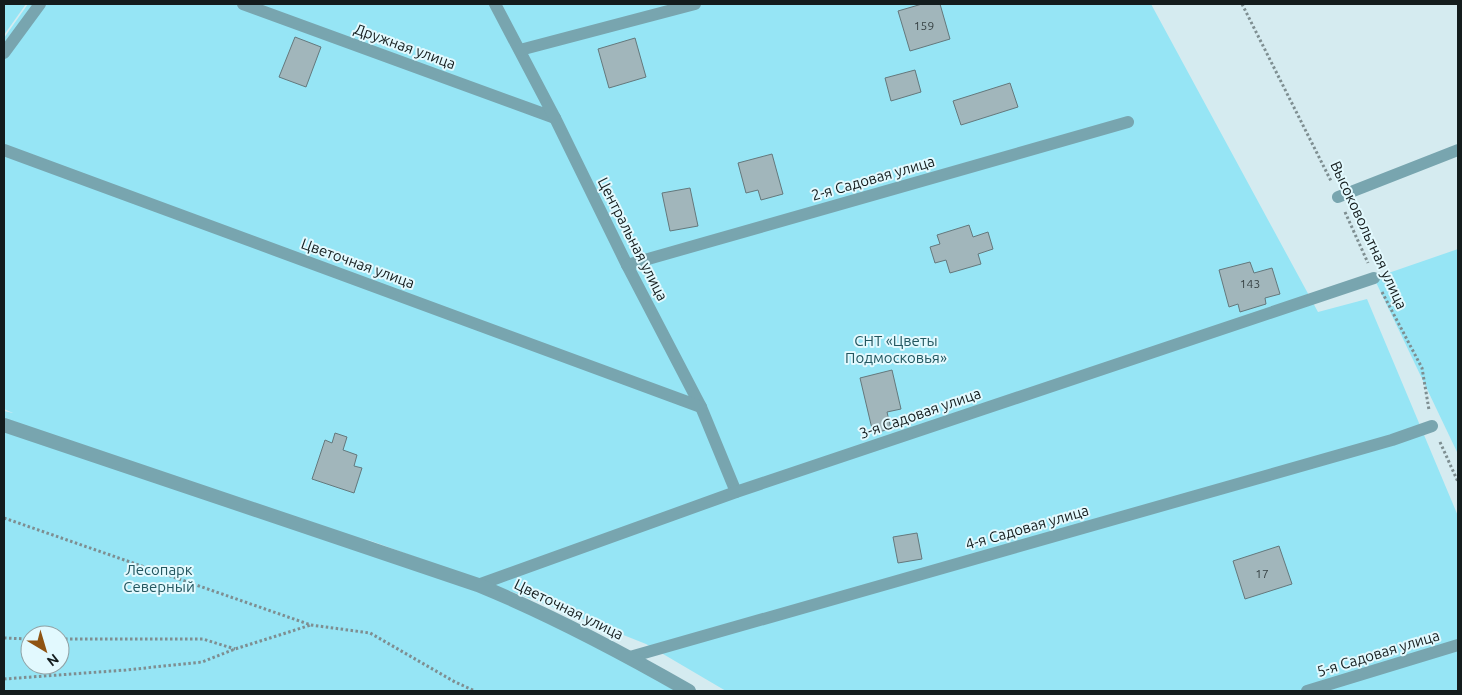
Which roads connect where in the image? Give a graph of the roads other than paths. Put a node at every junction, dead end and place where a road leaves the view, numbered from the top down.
1 (40, 4) edge
2 (244, 4) edge
3 (496, 4) edge
4 (695, 4) edge
5 (520, 50) junction
6 (4, 53) edge
7 (555, 118) junction
8 (1128, 122) dead end
9 (4, 150) edge
10 (1458, 150) edge
11 (1338, 197) road end
12 (626, 265) junction
13 (1374, 278) road end
14 (702, 407) junction
15 (4, 425) edge
16 (1432, 426) road end
17 (736, 492) junction
18 (478, 585) junction
19 (1458, 645) edge
20 (630, 657) junction
21 (688, 691) edge
22 (1307, 691) edge

1 - 6 lane
2 - 7 lane, Дружная улица
3 - 5 lane, Центральная улица
4 - 5 lane
5 - 7 lane, Центральная улица
7 - 12 lane, Центральная улица
8 - 12 lane, 2-я Садовая улица
9 - 14 lane, Цветочная улица
10 - 11 lane
12 - 14 lane, Центральная улица
13 - 17 lane, 3-я Садовая улица
14 - 17 lane, Центральная улица
15 - 18 street, Цветочная улица
16 - 20 lane, 4-я Садовая улица
17 - 18 lane, 3-я Садовая улица
18 - 20 street, Цветочная улица
19 - 22 lane, 5-я Садовая улица
20 - 21 street, Цветочная улица

